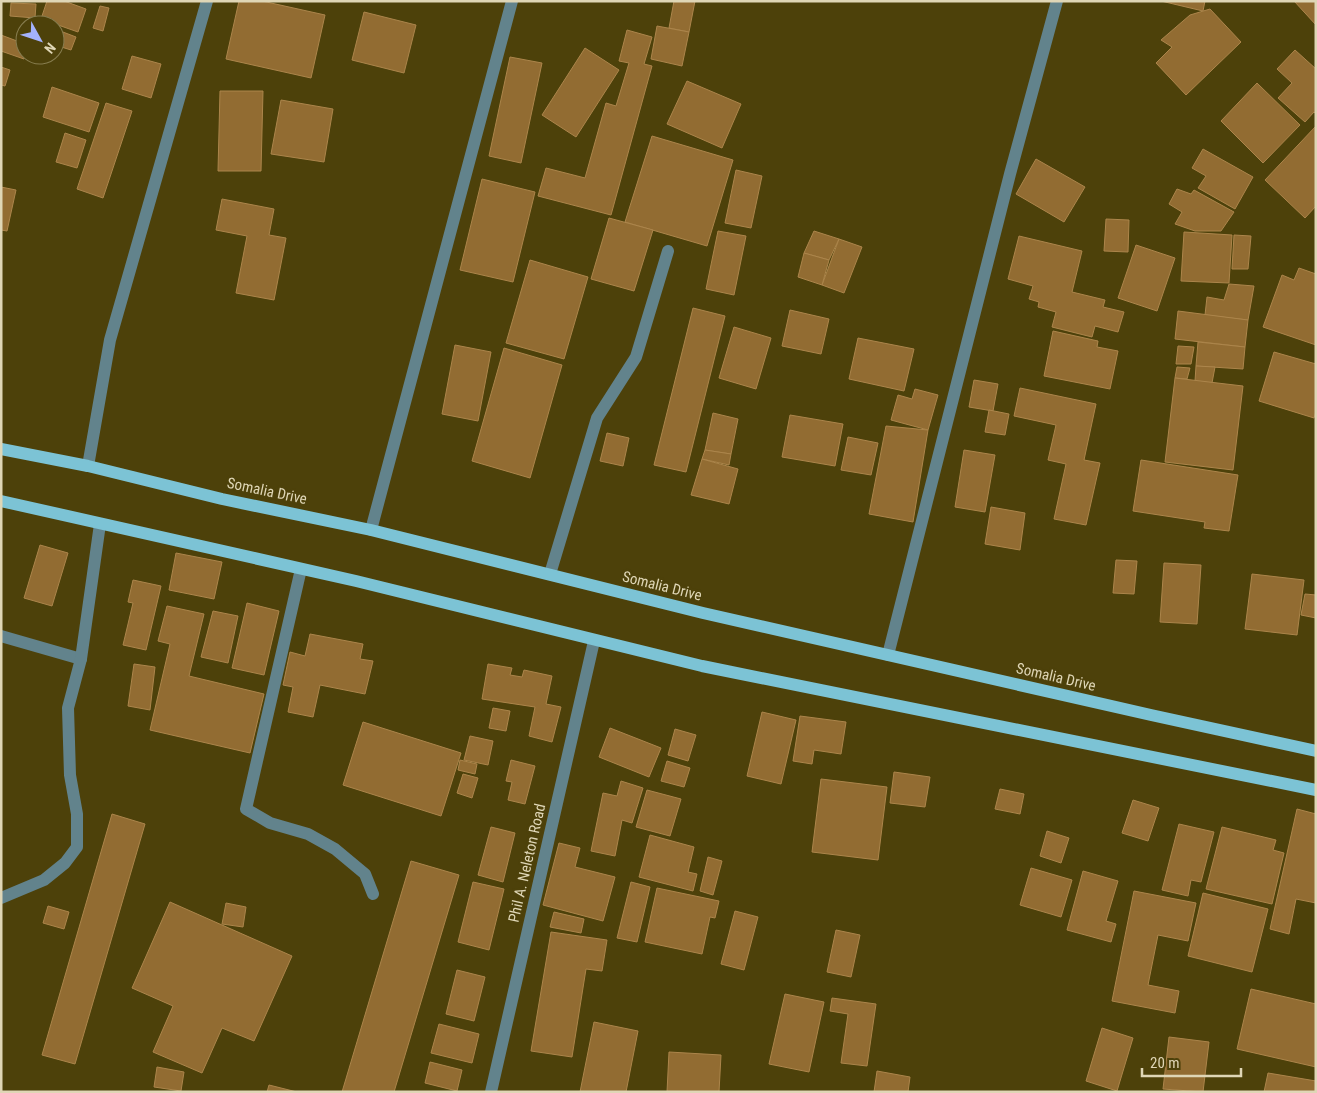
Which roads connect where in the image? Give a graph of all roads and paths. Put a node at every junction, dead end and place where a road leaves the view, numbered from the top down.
1 (207, 1) edge
2 (512, 1) edge
3 (1057, 1) edge
4 (668, 251) dead end
5 (1, 449) edge
6 (88, 466) junction
7 (1, 501) edge
8 (100, 524) junction
9 (371, 530) junction
10 (301, 569) junction
11 (550, 574) junction
12 (1, 636) edge
13 (594, 641) junction
14 (888, 655) junction
15 (80, 659) junction
16 (1316, 750) edge
17 (1316, 790) edge
18 (373, 894) dead end
19 (1, 898) edge
20 (491, 1092) edge

1 - 6 street
2 - 9 street
3 - 14 street
4 - 11 street
5 - 6 main road, Somalia Drive
6 - 9 main road, Somalia Drive
7 - 8 main road
8 - 10 main road
8 - 15 street
9 - 11 main road, Somalia Drive
10 - 13 main road
10 - 18 street
11 - 14 main road, Somalia Drive
12 - 15 street
13 - 17 main road
13 - 20 street, Phil A. Neleton Road
14 - 16 main road, Somalia Drive
15 - 19 street

